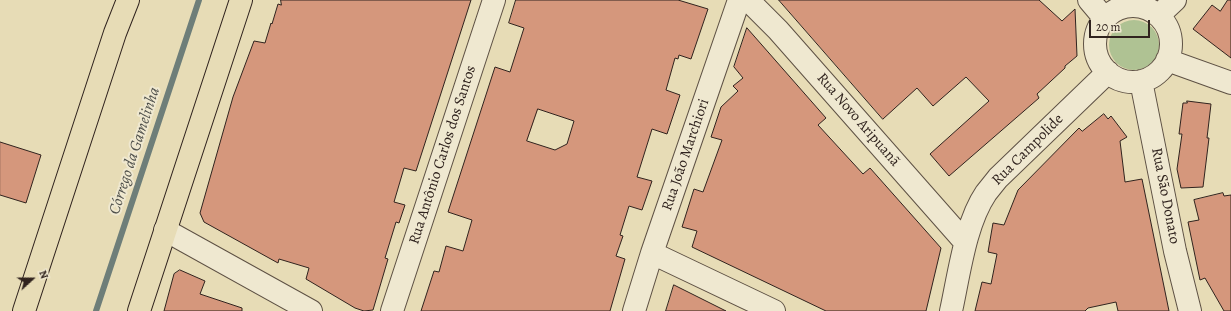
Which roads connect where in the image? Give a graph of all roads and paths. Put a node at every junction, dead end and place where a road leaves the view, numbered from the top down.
1 (128, 0) edge
2 (241, 0) edge
3 (494, 0) edge
4 (739, 0) edge
5 (748, 0) edge
6 (1089, 0) edge
7 (1175, 0) edge
8 (1159, 15) junction
9 (1105, 19) junction
10 (1168, 60) junction
11 (1108, 72) junction
12 (1141, 81) junction
13 (1231, 83) edge
14 (165, 230) junction
15 (965, 242) junction
16 (652, 253) junction
17 (24, 311) edge
18 (139, 311) edge
19 (311, 311) edge
20 (392, 311) edge
21 (634, 311) edge
22 (774, 311) edge
23 (951, 311) edge
24 (1190, 311) edge

1 - 17 main road
2 - 14 main road
3 - 20 street, Rua Antônio Carlos dos Santos
4 - 16 street, Rua João Marchiori
5 - 15 street, Rua Novo Aripuanã
6 - 9 street
7 - 8 street
8 - 9 street
8 - 10 street
9 - 11 street
10 - 12 street
10 - 13 street
11 - 12 street
11 - 15 street, Rua Campolide
12 - 24 street, Rua São Donato
14 - 18 main road
14 - 19 street
15 - 23 street, Rua Campolide
16 - 21 street, Rua João Marchiori
16 - 22 street

